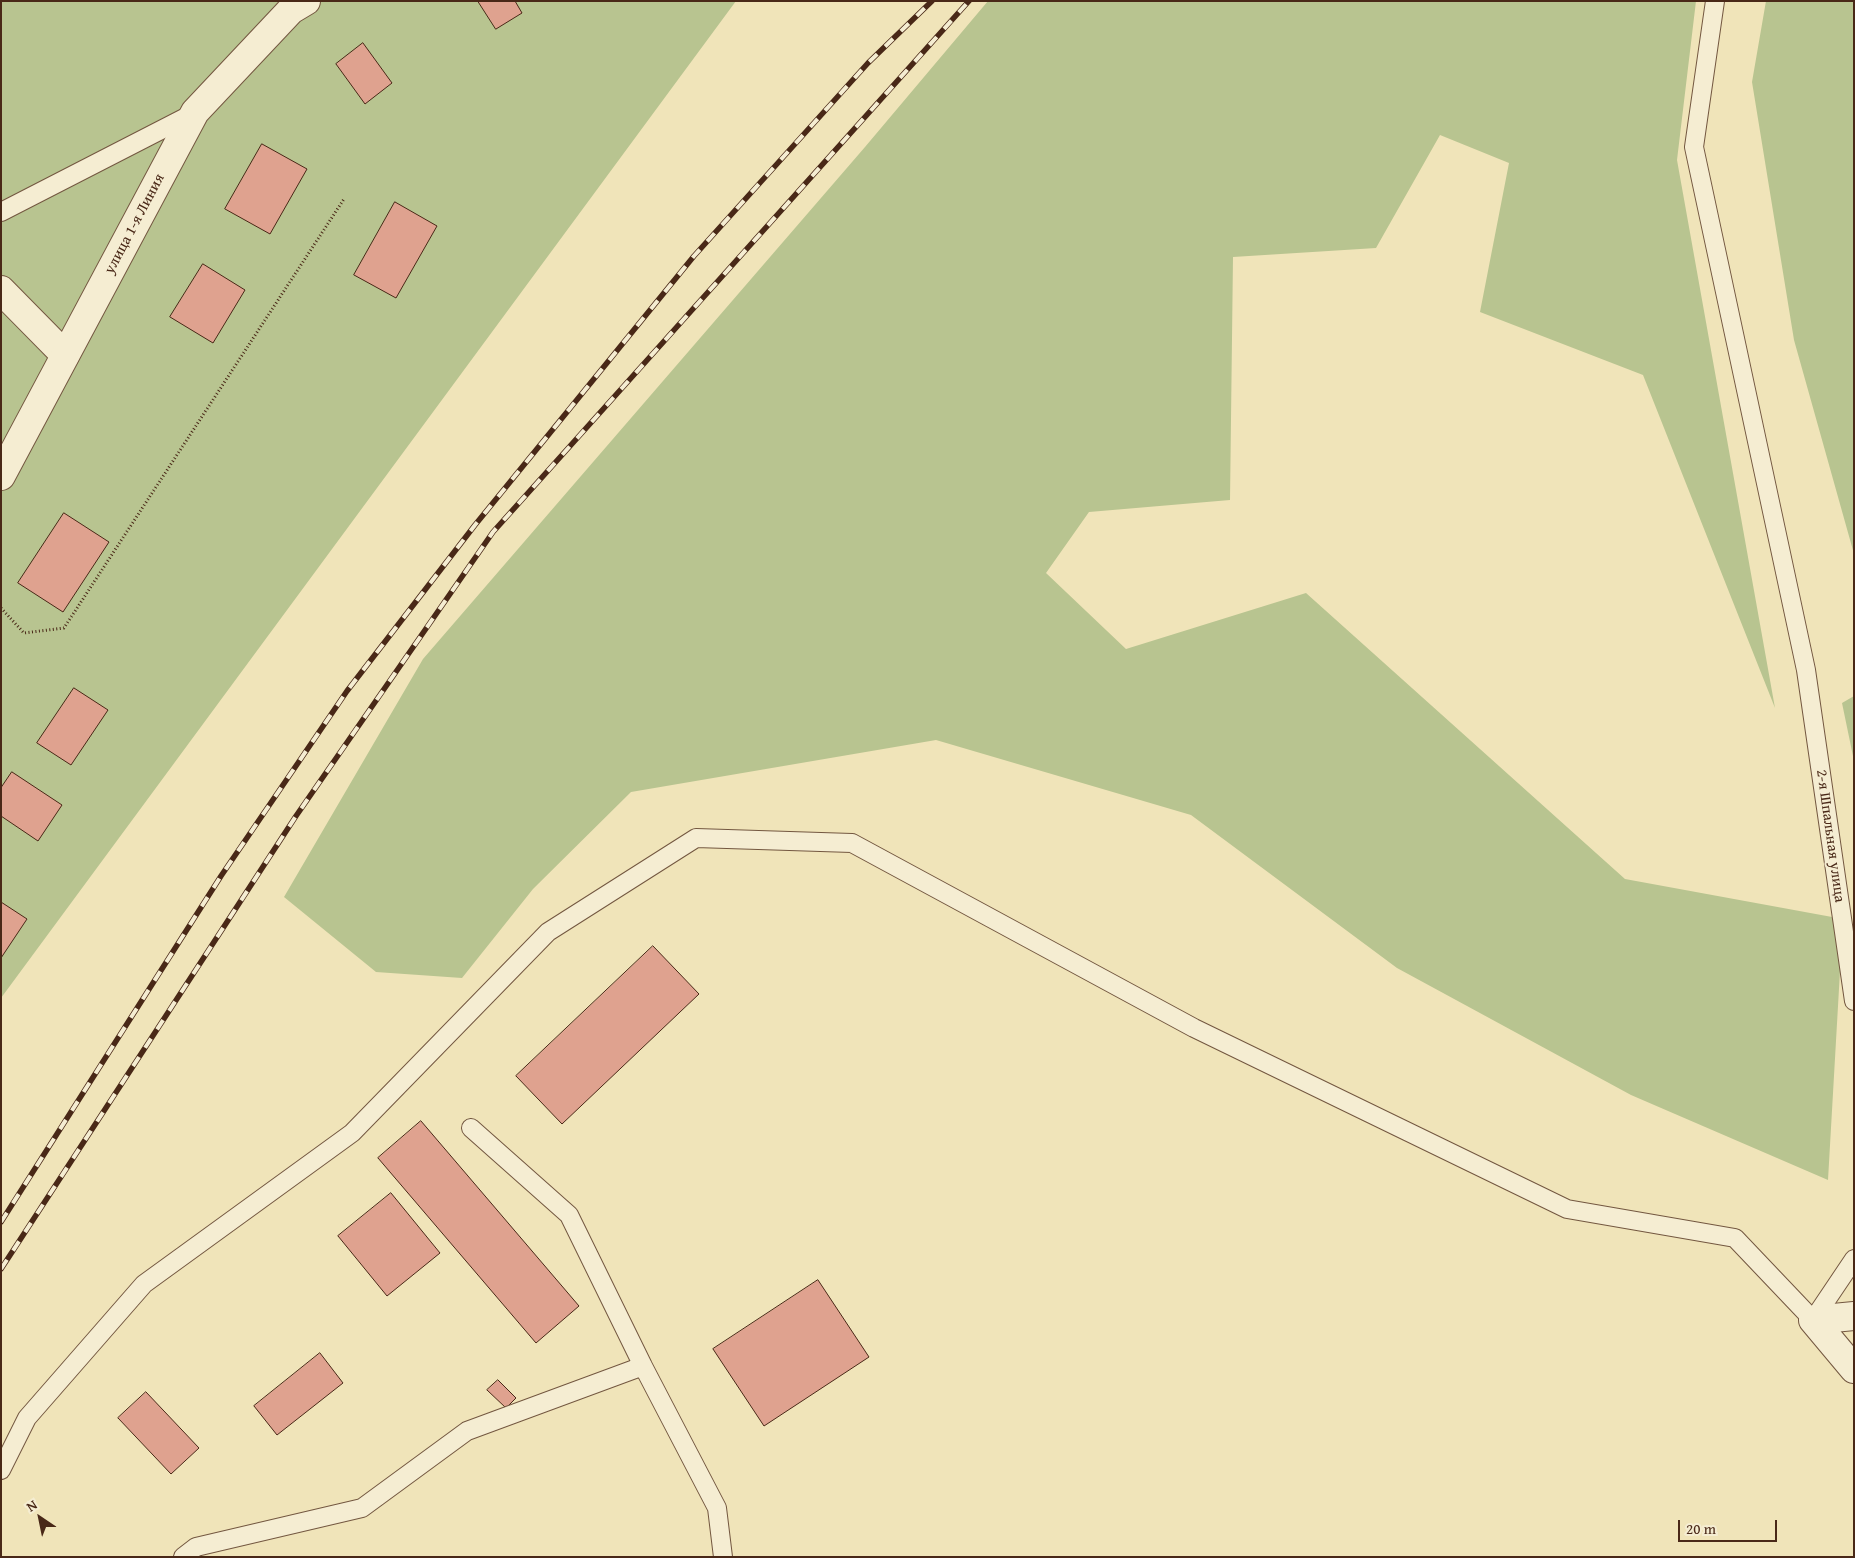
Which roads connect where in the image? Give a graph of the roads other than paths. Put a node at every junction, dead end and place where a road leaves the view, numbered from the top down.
1 (306, 1) edge
2 (1715, 1) edge
3 (195, 112) junction
4 (1, 212) edge
5 (1, 290) edge
6 (65, 355) junction
7 (1, 476) edge
8 (1854, 1001) edge
9 (471, 1128) dead end
10 (1854, 1260) edge
11 (1854, 1316) edge
12 (1813, 1320) junction
13 (643, 1366) junction
14 (1854, 1369) edge
15 (1, 1470) edge
16 (182, 1557) edge
17 (723, 1557) edge

1 - 3 street, улица 1-я Линия
2 - 8 lane, 2-я Шпальная улица
3 - 4 lane
3 - 6 street, улица 1-я Линия
5 - 6 street
6 - 7 street, улица 1-я Линия
9 - 13 lane
10 - 12 lane
11 - 12 street
12 - 14 street
12 - 15 lane
13 - 16 lane
13 - 17 lane

